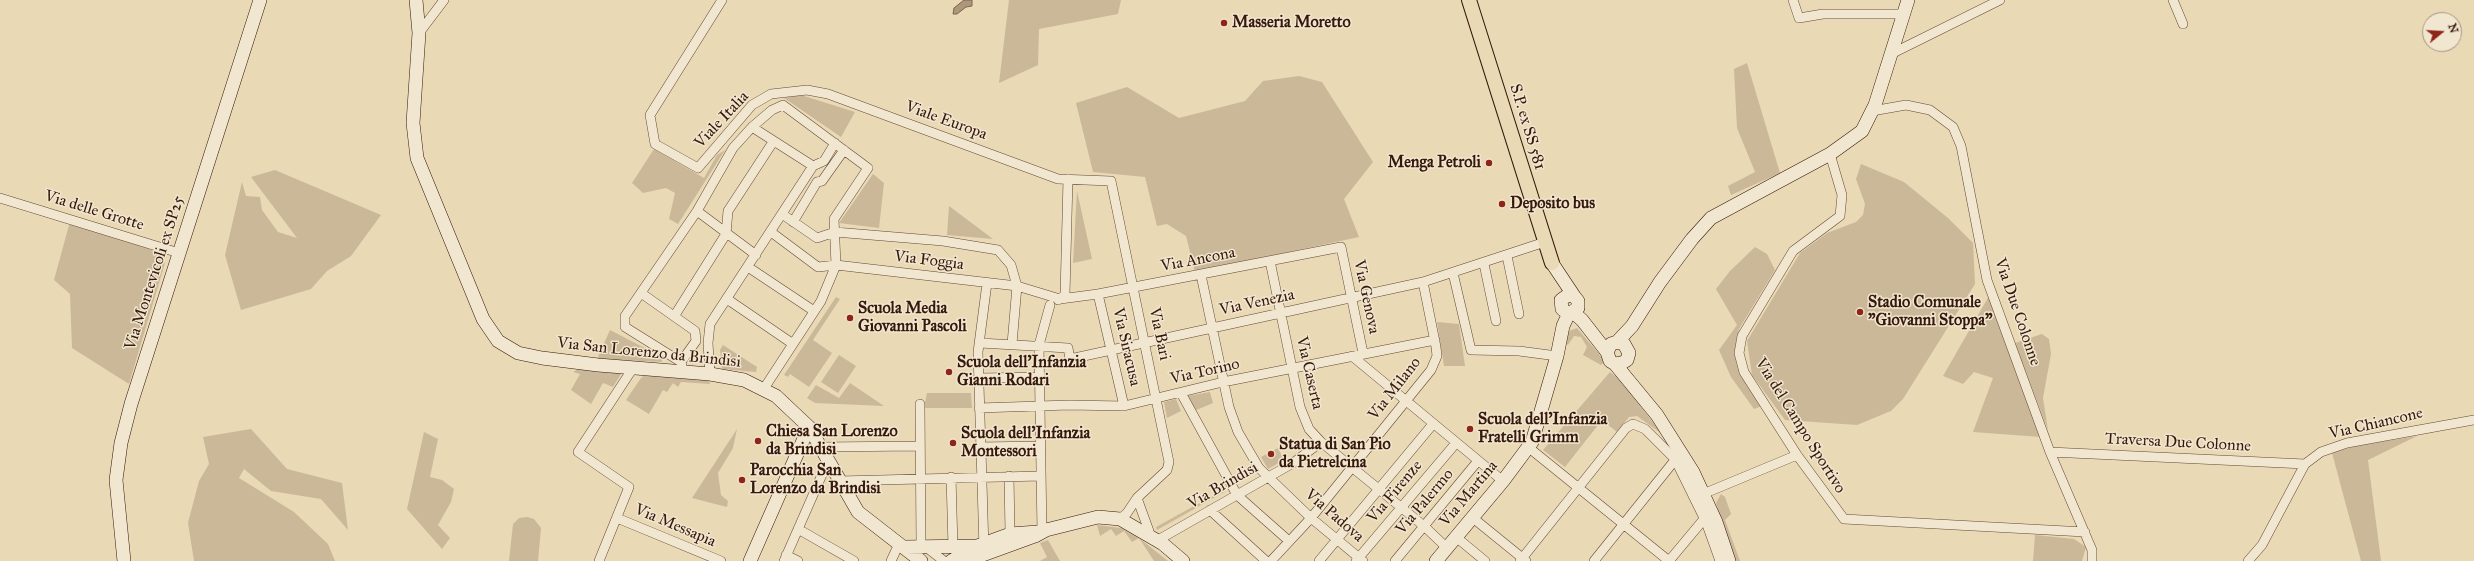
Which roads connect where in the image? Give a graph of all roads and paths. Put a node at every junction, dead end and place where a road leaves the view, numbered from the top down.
1 (260, 0) edge
2 (416, 0) edge
3 (444, 0) edge
4 (722, 0) edge
5 (1469, 0) edge
6 (1793, 0) edge
7 (1908, 0) edge
8 (2000, 0) edge
9 (2173, 0) edge
10 (1903, 14) junction
11 (2183, 24) dead end
12 (419, 33) junction
13 (1893, 53) junction
14 (770, 94) joint
15 (1872, 111) junction
16 (752, 127) junction
17 (721, 141) junction
18 (773, 142) junction
19 (835, 143) junction
20 (733, 148) junction
21 (844, 150) junction
22 (1830, 154) junction
23 (813, 166) junction
24 (1068, 179) junction
25 (1110, 181) joint
26 (0, 198) edge
27 (696, 211) junction
28 (782, 214) junction
29 (793, 222) junction
30 (771, 232) junction
31 (835, 232) junction
32 (726, 234) junction
33 (1545, 242) junction
34 (1341, 247) joint
35 (179, 253) junction
36 (756, 255) junction
37 (1507, 256) junction
38 (1270, 262) junction
39 (1552, 263) joint
40 (1484, 264) junction
41 (836, 265) junction
42 (748, 267) junction
43 (1453, 273) junction
44 (1201, 275) junction
45 (1423, 282) junction
46 (987, 283) junction
47 (1017, 286) junction
48 (1134, 288) junction
49 (641, 293) junction
50 (1098, 294) junction
51 (1044, 296) junction
52 (1351, 298) junction
53 (727, 299) junction
54 (1060, 299) junction
55 (1050, 305) junction
56 (1569, 306) junction
57 (814, 311) junction
58 (1281, 314) junction
59 (1519, 314) dead end
60 (675, 315) junction
61 (1496, 321) dead end
62 (1632, 326) junction
63 (1212, 328) junction
64 (1436, 340) junction
65 (980, 343) junction
66 (1146, 343) junction
67 (793, 344) junction
68 (1012, 344) junction
69 (1039, 345) junction
70 (1612, 346) junction
71 (1112, 351) junction
72 (1363, 353) junction
73 (1628, 355) junction
74 (1352, 356) junction
75 (1557, 356) junction
76 (1615, 364) junction
77 (682, 367) junction
78 (633, 368) junction
79 (1292, 369) junction
80 (710, 374) junction
81 (1040, 377) junction
82 (979, 378) junction
83 (1223, 382) junction
84 (1634, 387) junction
85 (763, 390) junction
86 (1181, 393) junction
87 (1157, 398) junction
88 (1405, 401) junction
89 (920, 404) dead end
90 (1040, 406) junction
91 (1124, 406) junction
92 (979, 408) junction
93 (2474, 420) edge
94 (1433, 424) junction
95 (809, 427) junction
96 (1321, 442) junction
97 (1456, 443) junction
98 (919, 446) junction
99 (1041, 446) junction
100 (820, 447) junction
101 (980, 447) junction
102 (1528, 447) junction
103 (2050, 452) junction
104 (1798, 455) junction
105 (1678, 456) junction
106 (828, 460) junction
107 (1477, 462) junction
108 (2304, 464) junction
109 (1352, 467) junction
110 (981, 476) junction
111 (1009, 476) junction
112 (1041, 476) junction
113 (951, 477) junction
114 (1268, 477) junction
115 (919, 478) junction
116 (839, 481) junction
117 (1503, 481) junction
118 (1578, 487) junction
119 (1378, 488) junction
120 (1703, 494) junction
121 (1237, 495) junction
122 (1129, 508) junction
123 (1402, 508) junction
124 (1210, 510) junction
125 (617, 518) junction
126 (1311, 518) junction
127 (1473, 518) junction
128 (1704, 518) junction
129 (1623, 523) junction
130 (1424, 526) junction
131 (798, 529) junction
132 (1042, 532) junction
133 (2085, 532) junction
134 (1010, 534) junction
135 (1456, 537) junction
136 (1157, 538) junction
137 (1337, 539) junction
138 (1289, 541) junction
139 (953, 547) junction
140 (1447, 548) junction
141 (914, 550) edge
142 (975, 553) edge
143 (785, 558) edge
144 (1359, 560) edge
145 (1438, 560) edge
146 (1523, 560) edge
147 (124, 561) edge
148 (599, 561) edge
149 (721, 561) edge
150 (750, 561) edge
151 (798, 561) edge
152 (854, 561) edge
153 (891, 561) edge
154 (944, 561) edge
155 (951, 561) edge
156 (1183, 561) edge
157 (1266, 561) edge
158 (1271, 561) edge
159 (1319, 561) edge
160 (1395, 561) edge
161 (1485, 561) edge
162 (1594, 561) edge
163 (1669, 561) edge
164 (1720, 561) edge
165 (1729, 561) edge
166 (2092, 561) edge
167 (2248, 561) edge

1 - 35 street, Via Montevicoli ex SP25
2 - 12 street, Via San Lorenzo da Brindisi
3 - 12 street
4 - 17 street, Viale Italia
5 - 33 main road, S.P. ex SS 581
6 - 10 street
7 - 10 street
8 - 13 street
9 - 11 street
10 - 13 street
12 - 78 street, Via San Lorenzo da Brindisi
13 - 15 street
14 - 17 street, Viale Italia
14 - 24 street, Viale Europa
15 - 22 street
15 - 103 street, Via Due Colonne
16 - 18 street
16 - 19 street
16 - 20 street
17 - 20 street
18 - 23 street
18 - 32 street
19 - 21 street
19 - 23 street
20 - 27 street
21 - 29 street
21 - 31 street
22 - 62 street
22 - 104 street, Via del Campo Sportivo
23 - 28 street
24 - 25 street, Viale Europa
24 - 54 street
25 - 48 street, Via Bari
26 - 35 street, Via delle Grotte
27 - 32 street
27 - 49 street
28 - 29 street
28 - 30 street
29 - 31 street
30 - 36 street
30 - 41 street, Via Foggia
31 - 41 street
31 - 47 street
32 - 36 street
32 - 60 street
33 - 37 street, Via Venezia
33 - 39 main road, S.P. ex SS 581
34 - 38 street, Via Ancona
34 - 52 street, Via Genova
35 - 147 street, Via Montevicoli ex SP25
36 - 42 street
37 - 40 street, Via Venezia
37 - 59 street
38 - 44 street, Via Ancona
38 - 58 street, Via Caserta
39 - 56 street
40 - 43 street, Via Venezia
40 - 61 street
41 - 46 street, Via Foggia
41 - 57 street
42 - 53 street
42 - 57 street
43 - 45 street, Via Venezia
43 - 75 street
44 - 48 street, Via Ancona
44 - 63 street, Via Padova
45 - 52 street, Via Venezia
45 - 64 street, Via Milano
46 - 47 street, Via Foggia
46 - 65 street
47 - 51 street, Via Foggia
47 - 68 street
48 - 50 street, Via Ancona
48 - 66 street, Via Bari
49 - 60 street
49 - 77 street
50 - 54 street, Via Ancona
50 - 71 street, Via Siracusa
51 - 54 street, Via Foggia
51 - 55 street
52 - 58 street, Via Venezia
52 - 72 street, Via Genova
53 - 67 street
53 - 80 street
54 - 55 street
55 - 69 street
56 - 70 street
56 - 75 street, Via Martina
57 - 67 street
58 - 63 street, Via Venezia
58 - 79 street, Via Caserta
60 - 77 street
62 - 70 street
62 - 73 street
63 - 66 street, Via Venezia
63 - 83 street, Via Padova
64 - 72 street, Via Torino
64 - 88 street, Via Milano
65 - 68 street, Via Venezia
65 - 82 street
66 - 71 street, Via Venezia
66 - 87 street, Via Bari
67 - 85 street
68 - 69 street, Via Venezia
69 - 71 street, Via Venezia
69 - 81 street
70 - 73 street
70 - 76 street
71 - 91 street, Via Siracusa
72 - 74 street, Via Torino
73 - 76 street
73 - 84 street
74 - 79 street, Via Torino
74 - 88 street, Via Genova
75 - 102 street, Via Martina
76 - 84 street
77 - 78 street, Via San Lorenzo da Brindisi
77 - 80 street, Via San Lorenzo da Brindisi
78 - 125 street
79 - 83 street, Via Torino
79 - 96 street, Via Caserta
80 - 85 street, Via San Lorenzo da Brindisi
81 - 82 street
81 - 90 street
82 - 92 street
83 - 86 street, Via Torino
83 - 114 street, Via Padova
84 - 105 street
85 - 95 street, Via San Lorenzo da Brindisi
86 - 87 street, Via Torino
86 - 121 street
87 - 91 street, Via Torino
87 - 122 street, Via Bari
88 - 94 street, Via Genova
88 - 109 street, Via Milano
89 - 98 street
90 - 91 street, Via Torino
90 - 92 street, Via Torino
90 - 99 street
92 - 101 street
93 - 108 street, Via Chiancone
94 - 97 street, Via Genova
94 - 119 street
95 - 100 street, Via San Lorenzo da Brindisi
95 - 150 street
96 - 109 street, Via Caserta
96 - 114 street, Via Brindisi
97 - 107 street, Via Genova
97 - 123 street, Via Firenze
98 - 100 street
98 - 115 street
99 - 101 street
99 - 112 street
100 - 106 street, Via San Lorenzo da Brindisi
101 - 110 street
102 - 117 street, Via Martina
102 - 118 street
103 - 108 street, Traversa Due Colonne
103 - 133 street, Via Due Colonne
104 - 120 street
104 - 133 street, Via del Campo Sportivo
105 - 118 street
105 - 120 street
105 - 128 street
105 - 129 street
106 - 116 street, Via San Lorenzo da Brindisi
106 - 131 street
107 - 117 street, Via Genova
107 - 130 street, Via Palermo
108 - 167 street, Via Chiancone
109 - 119 street, Via Caserta
109 - 126 street, Via Milano
110 - 111 street
110 - 113 street
110 - 142 street
111 - 112 street
111 - 134 street
112 - 132 street
113 - 115 street
113 - 139 street
114 - 121 street, Via Brindisi
114 - 126 street, Via Padova
115 - 116 street
115 - 141 street
116 - 141 street, Via San Lorenzo da Brindisi
117 - 127 street, Via Martina
118 - 129 street
118 - 146 street
119 - 123 street, Via Caserta
119 - 137 street
120 - 165 street
121 - 124 street, Via Brindisi
121 - 138 street
122 - 132 street
122 - 136 street
122 - 136 street
122 - 136 street
123 - 130 street, Via Caserta
123 - 144 street, Via Firenze
124 - 136 street, Via Brindisi
124 - 157 street
125 - 148 street
125 - 149 street, Via Messapia
126 - 137 street, Via Padova
126 - 138 street, Via Milano
127 - 135 street, Via Martina
127 - 146 street
128 - 163 street
128 - 164 street
129 - 162 street
129 - 163 street
130 - 140 street, Via Caserta
130 - 160 street, Via Palermo
131 - 143 street
131 - 152 street
132 - 134 street
132 - 142 street
133 - 166 street, Via Due Colonne
134 - 142 street
135 - 140 street, Via Martina
135 - 161 street
136 - 156 street
137 - 144 street, Via Padova
137 - 159 street
138 - 158 street, Via Milano
139 - 141 street
139 - 142 street
140 - 145 street, Via Martina
141 - 153 street
141 - 154 street
142 - 155 street
143 - 151 street

